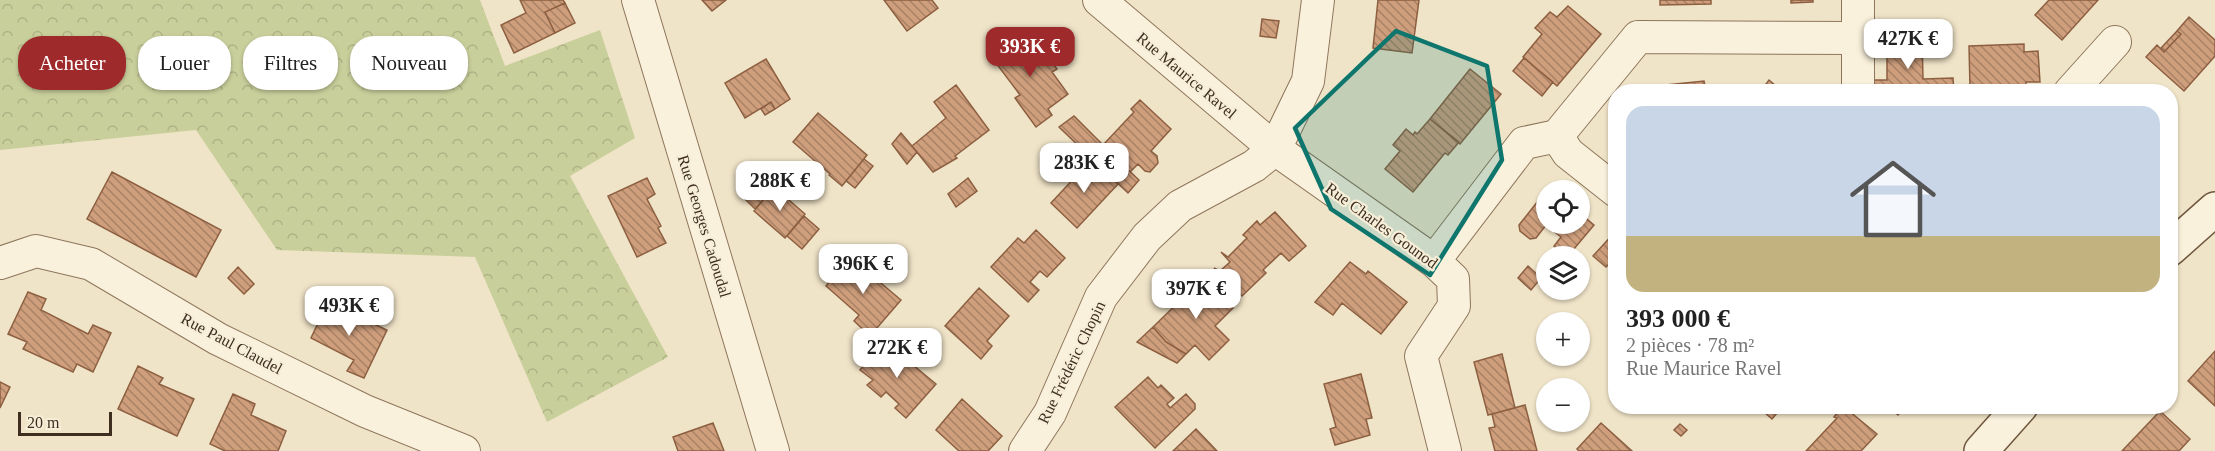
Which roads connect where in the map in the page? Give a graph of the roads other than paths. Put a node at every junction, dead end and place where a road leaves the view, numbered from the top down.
1 (638, 0) edge
2 (1100, 0) edge
3 (1318, 0) edge
4 (1858, 0) edge
5 (1859, 38) junction
6 (2115, 42) dead end
7 (1858, 84) edge
8 (2077, 84) edge
9 (1557, 136) junction
10 (1275, 149) junction
11 (1608, 185) edge
12 (2215, 209) edge
13 (2178, 242) edge
14 (1434, 261) junction
15 (0, 263) edge
16 (2014, 414) edge
17 (464, 451) edge
18 (773, 451) edge
19 (1025, 451) edge
20 (1445, 451) edge
21 (1981, 451) edge

1 - 18 street, Rue Georges Cadoudal
2 - 10 street, Rue Maurice Ravel
3 - 10 street, Rue Frédéric Chopin
4 - 5 street
5 - 7 street
5 - 9 street
6 - 8 street
9 - 11 street
9 - 14 street
10 - 14 street, Rue Charles Gounod
10 - 19 street, Rue Frédéric Chopin
12 - 13 main road
14 - 20 street, Rue Charles Gounod
15 - 17 street, Rue Paul Claudel
16 - 21 main road

